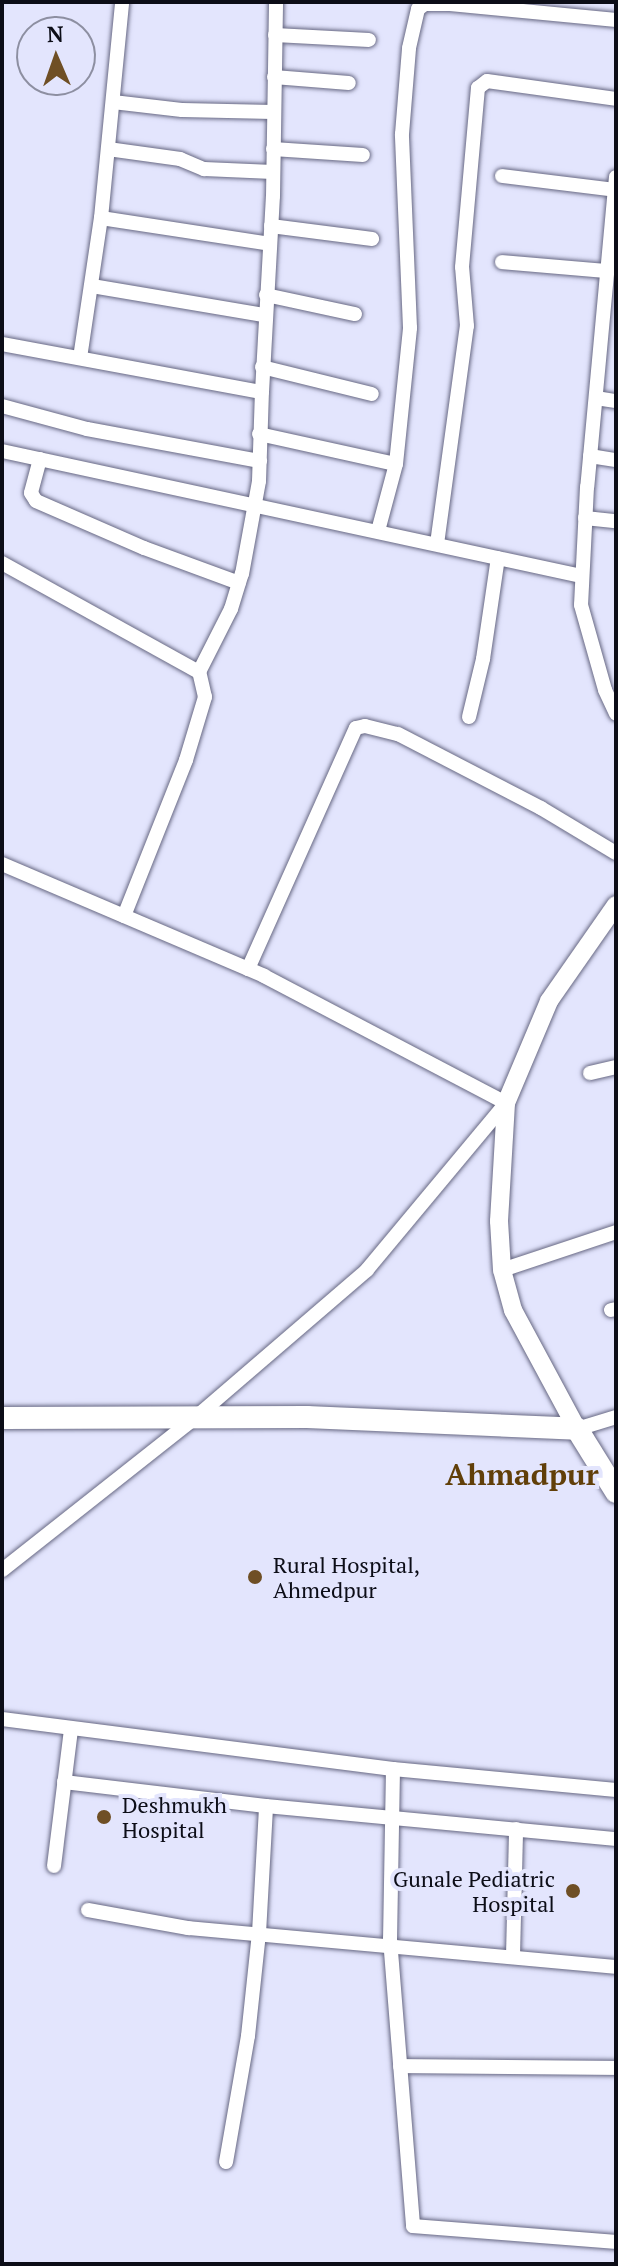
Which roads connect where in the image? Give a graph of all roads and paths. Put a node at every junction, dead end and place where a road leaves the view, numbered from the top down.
1 (122, 2) edge
2 (276, 2) edge
3 (616, 20) edge
4 (275, 35) junction
5 (369, 40) dead end
6 (274, 77) junction
7 (349, 83) dead end
8 (616, 99) edge
9 (113, 102) junction
10 (273, 112) junction
11 (108, 149) junction
12 (273, 149) junction
13 (363, 155) dead end
14 (273, 172) junction
15 (502, 176) dead end
16 (616, 186) edge
17 (101, 218) junction
18 (271, 226) junction
19 (372, 239) dead end
20 (270, 244) junction
21 (502, 262) dead end
22 (608, 271) junction
23 (92, 286) junction
24 (266, 295) junction
25 (355, 314) dead end
26 (264, 315) junction
27 (609, 337) edge
28 (2, 344) edge
29 (80, 358) junction
30 (262, 367) junction
31 (262, 392) junction
32 (372, 394) dead end
33 (596, 398) junction
34 (616, 401) edge
35 (2, 406) edge
36 (259, 434) junction
37 (2, 451) edge
38 (590, 456) junction
39 (40, 459) junction
40 (616, 460) edge
41 (260, 461) junction
42 (396, 464) junction
43 (255, 504) junction
44 (585, 518) junction
45 (616, 521) edge
46 (378, 531) junction
47 (437, 544) junction
48 (498, 558) junction
49 (2, 563) edge
50 (581, 576) junction
51 (239, 583) junction
52 (199, 672) junction
53 (616, 714) edge
54 (469, 717) dead end
55 (616, 853) edge
56 (2, 864) edge
57 (616, 905) edge
58 (124, 916) junction
59 (248, 969) junction
60 (616, 1067) edge
61 (590, 1073) dead end
62 (506, 1103) junction
63 (616, 1232) edge
64 (502, 1270) junction
65 (196, 1417) junction
66 (616, 1417) edge
67 (2, 1418) edge
68 (577, 1429) junction
69 (616, 1492) edge
70 (2, 1570) edge
71 (2, 1719) edge
72 (71, 1729) junction
73 (393, 1769) junction
74 (64, 1782) junction
75 (616, 1790) edge
76 (266, 1806) junction
77 (392, 1815) junction
78 (516, 1829) junction
79 (616, 1839) edge
80 (54, 1866) dead end
81 (88, 1910) dead end
82 (259, 1933) junction
83 (390, 1943) junction
84 (513, 1956) junction
85 (616, 1967) edge
86 (400, 2066) junction
87 (616, 2068) edge
88 (226, 2162) dead end
89 (616, 2242) edge

1 - 9 street
2 - 4 street
3 - 42 street
4 - 5 street
4 - 6 street
6 - 7 street
6 - 10 street
8 - 47 street
9 - 10 street
9 - 11 street
10 - 12 street
11 - 14 street
11 - 17 street
12 - 13 street
12 - 14 street
14 - 18 street
15 - 16 street
16 - 22 street
17 - 20 street
17 - 23 street
18 - 19 street
18 - 20 street
20 - 24 street
21 - 22 street
22 - 27 street
23 - 26 street
23 - 29 street
24 - 25 street
24 - 26 street
26 - 30 street
27 - 33 street
28 - 29 street
29 - 31 street
30 - 31 street
30 - 32 street
31 - 36 street
33 - 34 street
33 - 38 street
35 - 41 street
36 - 41 street
36 - 42 street
37 - 39 street
38 - 40 street
38 - 44 street
39 - 43 street
39 - 51 street
41 - 43 street
42 - 46 street
43 - 46 street
43 - 51 street
44 - 45 street
44 - 50 street
46 - 47 street
47 - 48 street
48 - 50 street
48 - 54 street
49 - 52 street
50 - 53 street
51 - 52 street
52 - 58 street
55 - 59 street
56 - 58 street
57 - 62 main road
58 - 59 street
59 - 62 street
60 - 61 street
62 - 64 main road
62 - 65 street
63 - 64 street
64 - 68 main road
65 - 67 main road
65 - 68 main road
65 - 70 street
66 - 68 street
68 - 69 main road
71 - 72 street
72 - 73 street
72 - 74 street
73 - 75 street
73 - 77 street
74 - 76 street
74 - 80 street
76 - 77 street
76 - 82 street
77 - 78 street
77 - 83 street
78 - 79 street
78 - 84 street
81 - 82 street
82 - 83 street
82 - 88 street
83 - 84 street
83 - 86 street
84 - 85 street
86 - 87 street
86 - 89 street

